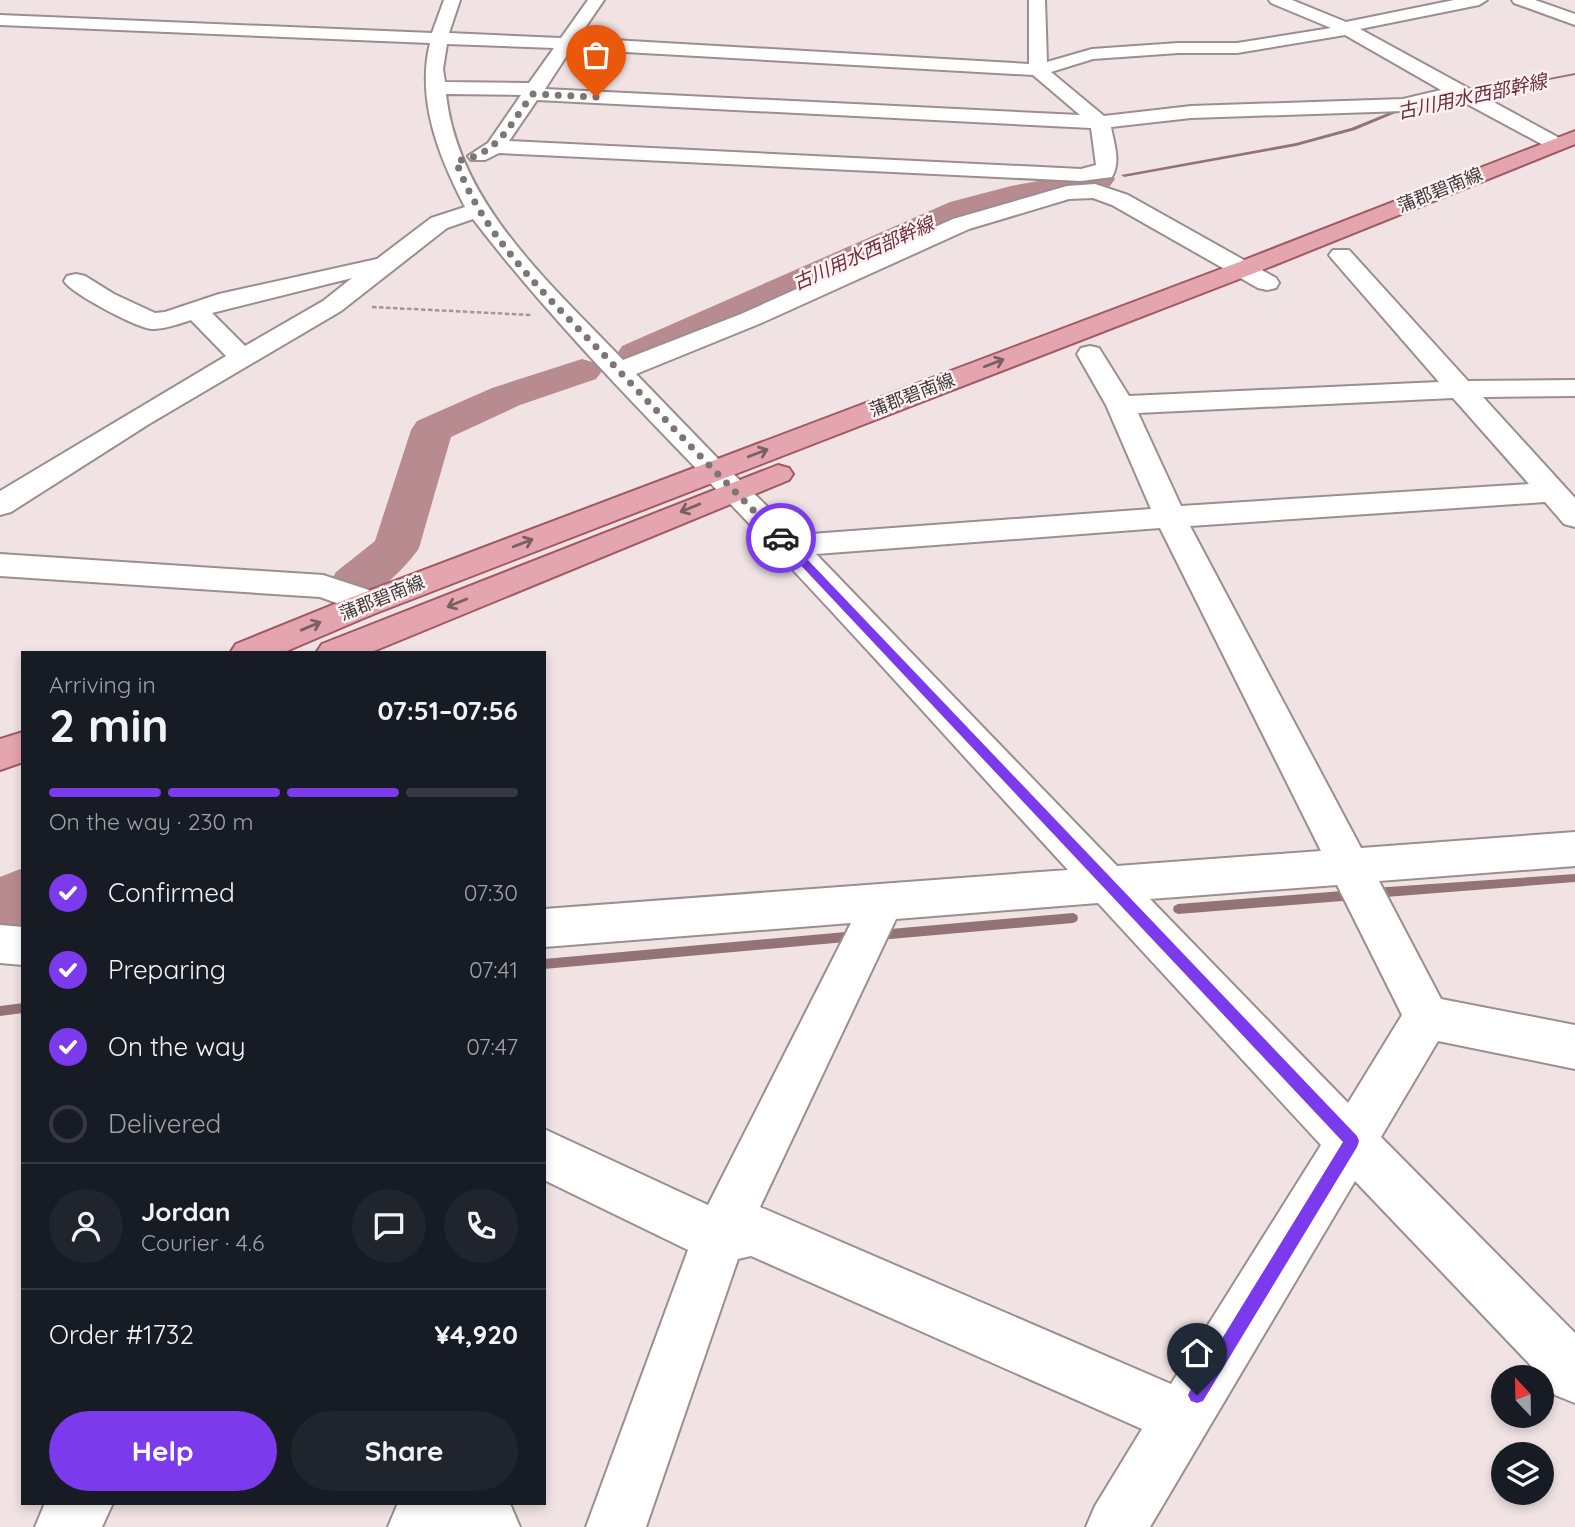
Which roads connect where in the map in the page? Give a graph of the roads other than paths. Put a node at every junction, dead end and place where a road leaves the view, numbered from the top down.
1 (452, 0) edge
2 (596, 0) edge
3 (1037, 0) edge
4 (1277, 0) edge
5 (1479, 0) edge
6 (1520, 0) edge
7 (0, 20) edge
8 (1575, 20) edge
9 (1344, 27) junction
10 (440, 38) junction
11 (564, 43) junction
12 (1038, 70) junction
13 (436, 88) junction
14 (534, 92) junction
15 (1459, 92) junction
16 (1100, 122) junction
17 (495, 147) junction
18 (1570, 149) edge
19 (456, 161) junction
20 (479, 211) junction
21 (1341, 255) junction
22 (390, 262) junction
23 (1255, 276) junction
24 (76, 281) dead end
25 (195, 310) junction
26 (1090, 354) junction
27 (243, 359) junction
28 (619, 371) junction
29 (1575, 388) edge
30 (1462, 389) junction
31 (1120, 405) junction
32 (722, 481) junction
33 (1554, 492) junction
34 (0, 505) edge
35 (1170, 517) junction
36 (1575, 517) edge
37 (789, 546) junction
38 (0, 565) edge
39 (359, 607) junction
40 (253, 651) edge
41 (339, 651) edge
42 (21, 747) edge
43 (0, 755) edge
44 (21, 773) edge
45 (0, 781) edge
46 (1575, 849) edge
47 (1359, 883) junction
48 (1107, 884) junction
49 (872, 924) junction
50 (546, 928) edge
51 (0, 943) edge
52 (21, 946) edge
53 (1427, 1017) junction
54 (1575, 1047) edge
55 (1352, 1141) junction
56 (546, 1155) edge
57 (719, 1237) junction
58 (1575, 1375) edge
59 (1183, 1418) junction
60 (82, 1505) edge
61 (428, 1505) edge
62 (445, 1505) edge
63 (65, 1527) edge
64 (418, 1527) edge
65 (490, 1527) edge
66 (615, 1527) edge
67 (1116, 1527) edge

1 - 10 street
2 - 11 street
3 - 12 street
4 - 9 street
5 - 9 street
6 - 8 street
7 - 10 street
9 - 12 street
9 - 15 street
10 - 11 street
10 - 13 street
11 - 12 street
11 - 14 street
12 - 16 street
13 - 14 street
13 - 19 street
14 - 16 street
14 - 17 street
15 - 16 street
15 - 18 street
16 - 17 street
17 - 19 street
18 - 21 main road, 蒲郡碧南線
18 - 23 main road, 蒲郡碧南線
19 - 20 street
20 - 22 street
20 - 28 street
21 - 23 main road, 蒲郡碧南線
21 - 30 street
22 - 25 street
22 - 27 street
23 - 26 main road, 蒲郡碧南線
23 - 28 street
32 -> 23 main road, 蒲郡碧南線
24 - 25 street
25 - 27 street
26 - 31 street
26 - 32 main road, 蒲郡碧南線
27 - 34 street
28 - 32 street
29 - 30 street
30 - 31 street
30 - 33 street
31 - 35 street
32 - 37 street
39 -> 32 main road, 蒲郡碧南線
32 -> 41 main road, 蒲郡碧南線
33 - 35 street
33 - 36 street
35 - 37 street
35 - 47 street
37 - 48 street
38 - 39 street
40 -> 39 main road, 蒲郡碧南線
42 - 43 main road
44 - 45 main road
46 - 47 street
47 - 48 street
47 - 53 street
48 - 49 street
48 - 55 street
49 - 50 street
49 - 57 street
51 - 52 street
53 - 54 street
53 - 55 street
55 - 58 street
55 - 59 street
56 - 57 street
57 - 59 street
57 - 66 street
59 - 67 street
60 - 63 street
61 - 64 street
62 - 65 street

